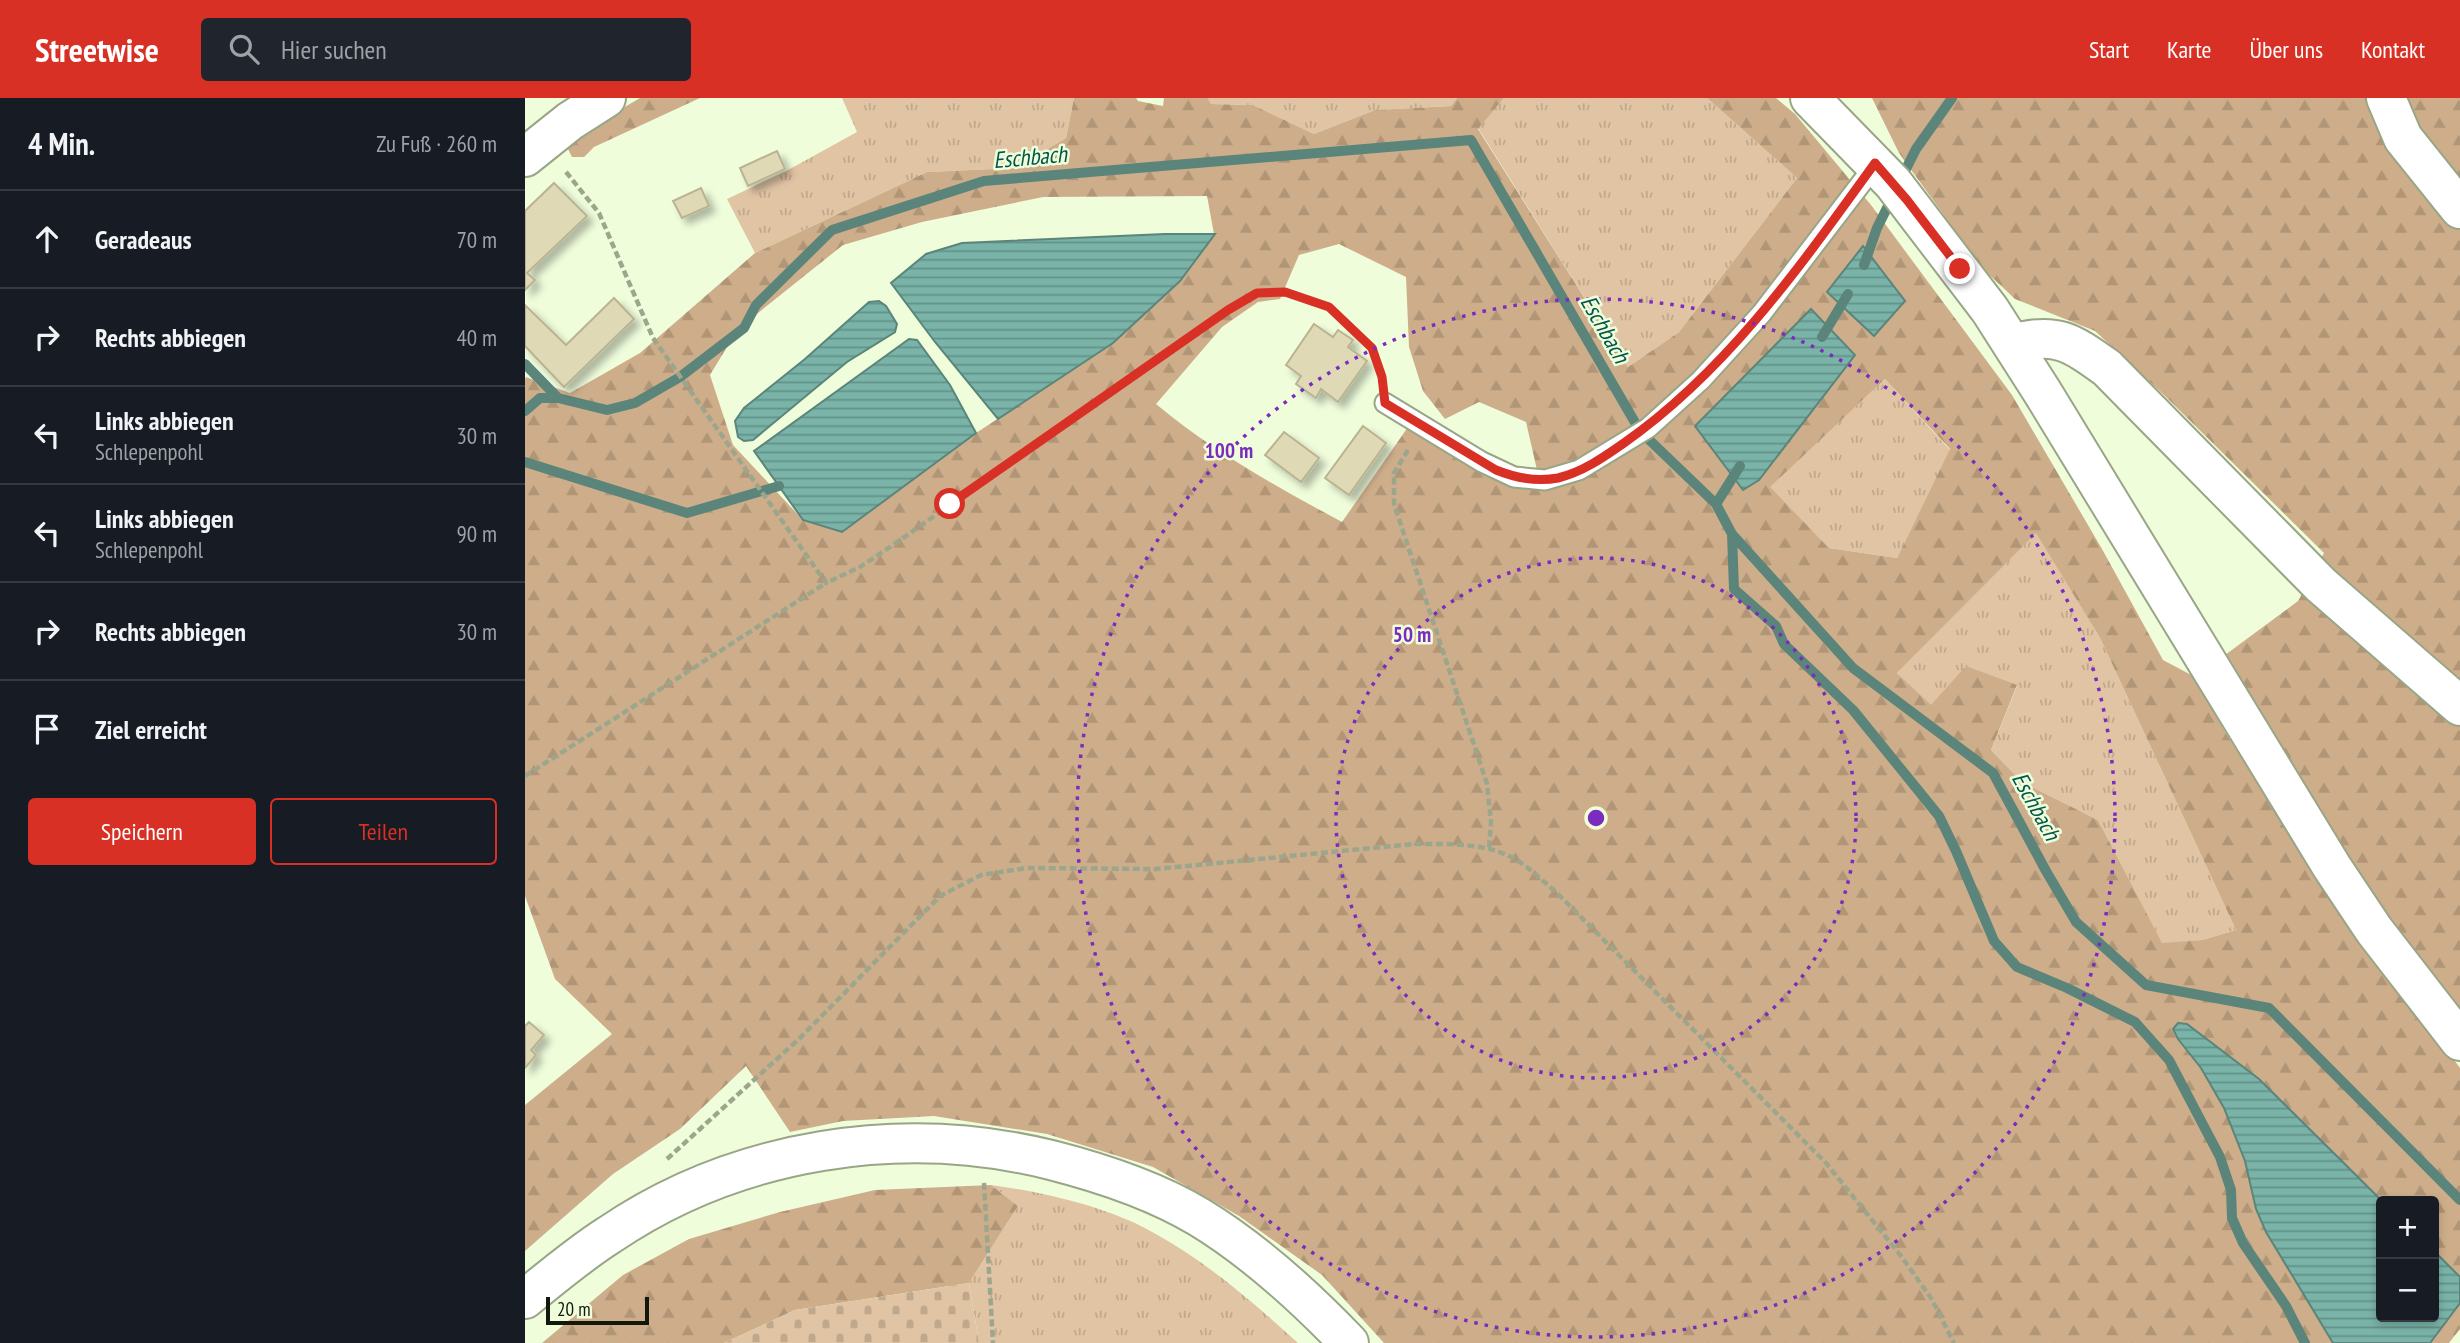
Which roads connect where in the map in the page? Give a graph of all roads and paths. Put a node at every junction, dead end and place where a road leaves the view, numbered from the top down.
1 (606, 98) edge
2 (1810, 98) edge
3 (2386, 98) edge
4 (533, 149) edge
5 (1875, 163) junction
6 (2460, 209) edge
7 (2013, 344) junction
8 (1385, 403) joint
9 (1423, 426) junction
10 (826, 583) junction
11 (2460, 706) edge
12 (525, 776) edge
13 (1489, 849) junction
14 (2460, 1041) edge
15 (982, 1146) junction
16 (642, 1214) junction
17 (525, 1300) edge
18 (993, 1343) edge
19 (1349, 1343) edge
20 (1954, 1343) edge

1 - 4 main road
2 - 5 main road
3 - 6 main road
4 - 10 path
5 - 7 main road
5 - 9 lane
7 - 11 main road
7 - 14 main road
8 - 9 lane
8 - 10 path
9 - 13 path
10 - 12 path
13 - 16 path
13 - 20 path
15 - 16 main road
15 - 18 path
15 - 19 main road
16 - 17 main road

